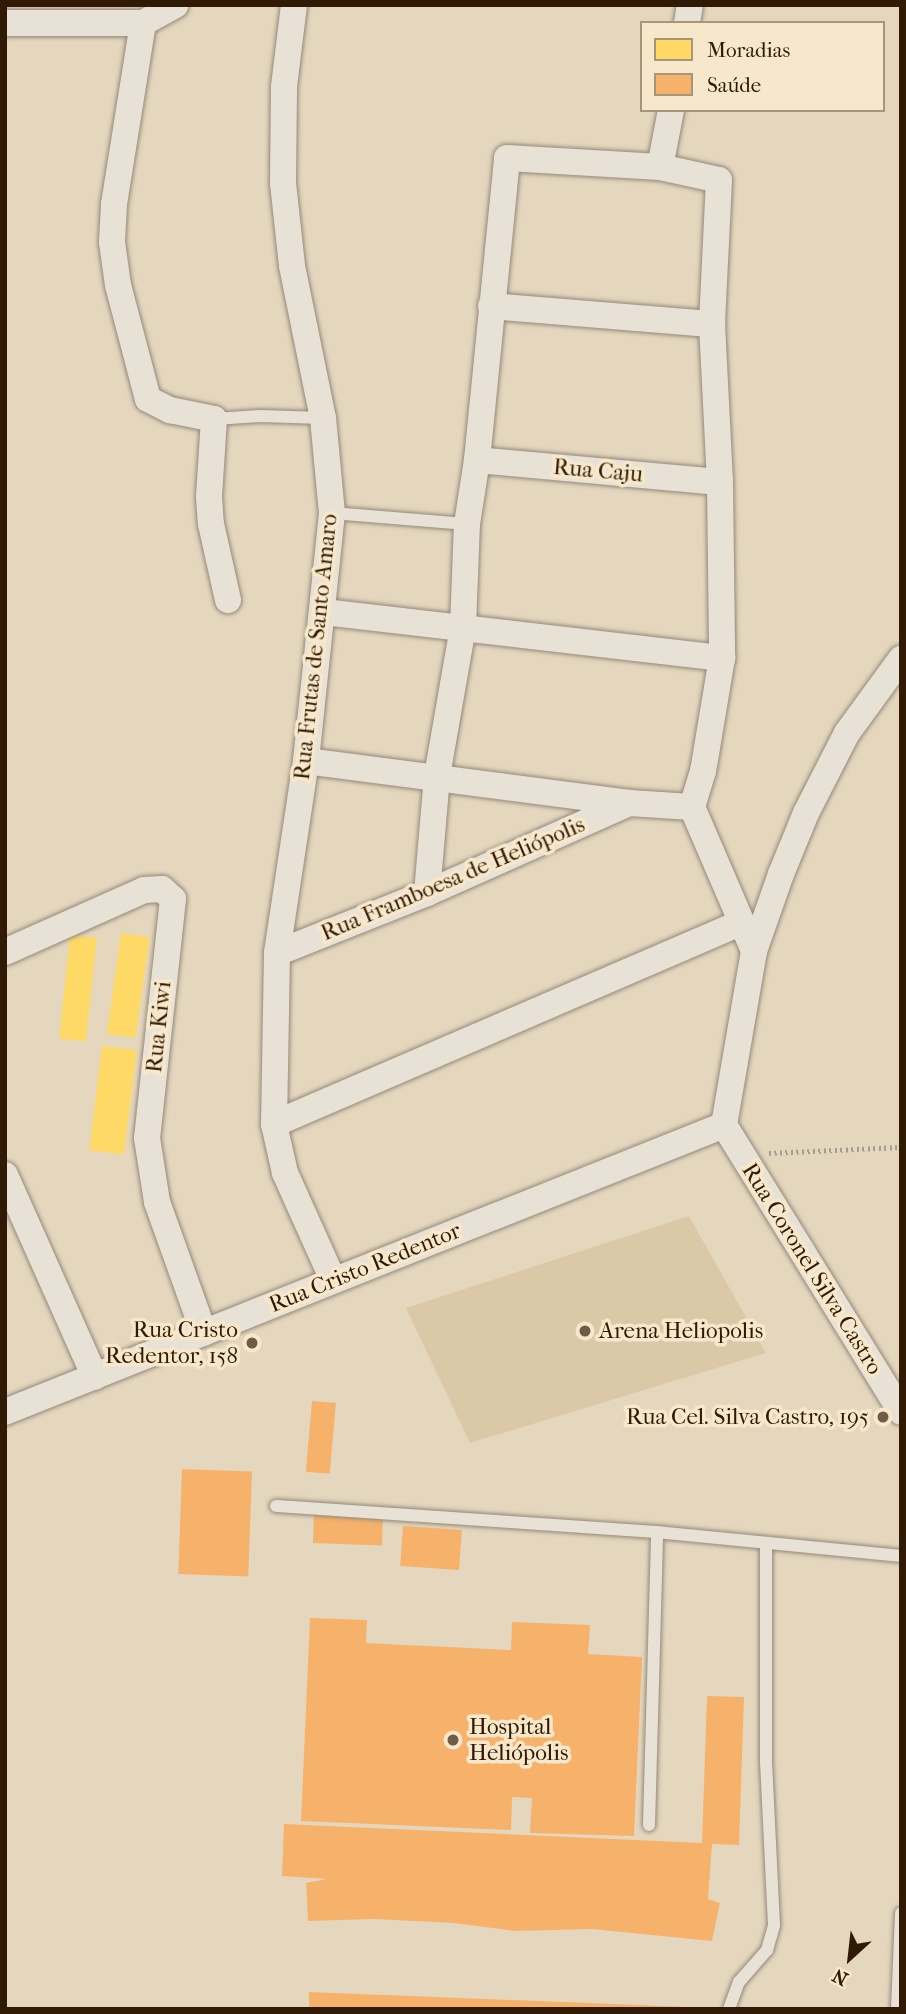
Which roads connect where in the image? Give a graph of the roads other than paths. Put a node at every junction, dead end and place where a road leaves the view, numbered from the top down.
1 (175, 5) edge
2 (294, 5) edge
3 (5, 23) edge
4 (143, 23) junction
5 (671, 112) edge
6 (660, 167) junction
7 (491, 306) junction
8 (712, 324) junction
9 (323, 418) junction
10 (214, 419) junction
11 (477, 460) junction
12 (720, 482) junction
13 (332, 513) junction
14 (467, 524) junction
15 (228, 600) dead end
16 (324, 612) junction
17 (463, 627) junction
18 (722, 658) junction
19 (901, 659) edge
20 (306, 761) junction
21 (438, 776) junction
22 (629, 803) junction
23 (692, 807) junction
24 (427, 892) junction
25 (740, 923) junction
26 (754, 951) junction
27 (5, 952) edge
28 (277, 953) junction
29 (274, 1124) junction
30 (724, 1125) junction
31 (5, 1175) edge
32 (333, 1280) junction
33 (204, 1333) junction
34 (95, 1377) junction
35 (5, 1412) edge
36 (901, 1412) edge
37 (276, 1506) dead end
38 (657, 1532) junction
39 (766, 1543) junction
40 (901, 1556) edge
41 (649, 1825) dead end
42 (901, 1913) edge
43 (729, 2009) edge
44 (897, 2009) edge

1 - 4 street
2 - 9 street, Rua Frutas de Santo Amaro
3 - 4 street
4 - 10 street
5 - 6 street
6 - 7 street
6 - 8 street
7 - 8 street
7 - 11 street
8 - 12 street
9 - 10 lane
9 - 13 street, Rua Frutas de Santo Amaro
10 - 15 street
11 - 12 street, Rua Caju
11 - 14 street
12 - 18 street
13 - 14 lane
13 - 16 street, Rua Frutas de Santo Amaro
14 - 17 street
16 - 17 street
16 - 20 street, Rua Frutas de Santo Amaro
17 - 18 street
17 - 21 street
18 - 23 street
19 - 26 street
20 - 21 street
20 - 28 street, Rua Frutas de Santo Amaro
21 - 22 street
21 - 24 street
22 - 23 street
22 - 24 street, Rua Framboesa de Heliópolis
23 - 25 street
24 - 28 street, Rua Framboesa de Heliópolis
25 - 26 street
25 - 29 street
26 - 30 street
27 - 33 street, Rua Kiwi
28 - 29 lane
29 - 32 street
30 - 32 lane
30 - 36 street, Rua Coronel Silva Castro
31 - 34 street
32 - 33 street, Rua Cristo Redentor
33 - 34 street, Rua Cristo Redentor
34 - 35 street, Rua Cristo Redentor
37 - 38 lane
38 - 39 lane
38 - 41 lane
39 - 40 lane
39 - 43 lane
42 - 44 lane

